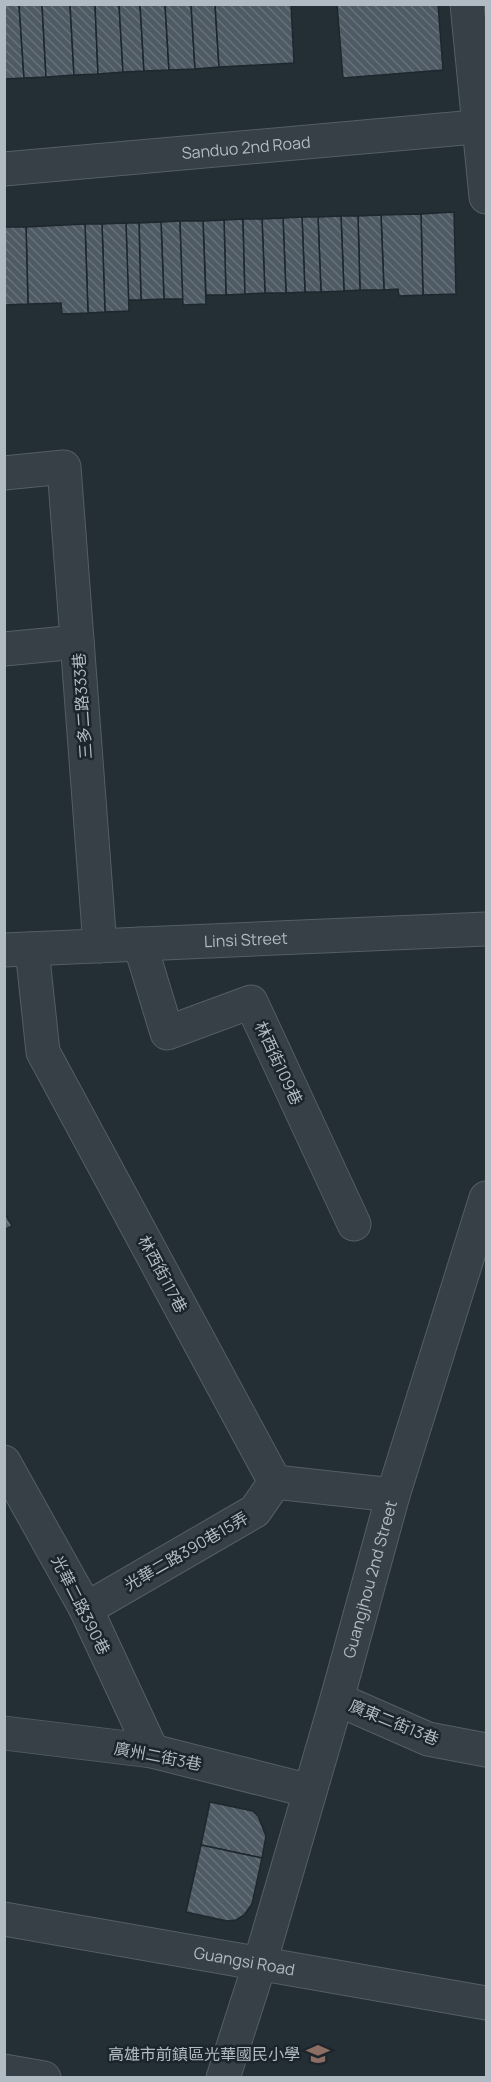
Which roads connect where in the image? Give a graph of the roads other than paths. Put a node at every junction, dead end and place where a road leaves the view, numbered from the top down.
1 (467, 4) edge
2 (483, 126) edge
3 (4, 170) edge
4 (486, 197) edge
5 (4, 473) edge
6 (77, 642) junction
7 (4, 649) edge
8 (486, 928) edge
9 (140, 944) junction
10 (100, 946) junction
11 (18, 950) edge
12 (486, 1198) edge
13 (354, 1224) dead end
14 (4, 1462) edge
15 (275, 1482) junction
16 (393, 1495) junction
17 (86, 1609) junction
18 (337, 1699) junction
19 (4, 1733) edge
20 (486, 1750) edge
21 (152, 1751) junction
22 (310, 1791) junction
23 (4, 1919) edge
24 (260, 1963) junction
25 (486, 2003) edge
26 (4, 2071) edge
27 (44, 2078) edge
28 (224, 2078) edge

1 - 2 street
2 - 3 street, Sanduo 2nd Road
2 - 4 street
5 - 6 street, 三多二路333巷
6 - 7 street
6 - 10 street, 三多二路333巷
8 - 9 street, Linsi Street
9 - 10 street, Linsi Street
9 - 13 street, 林西街109巷
10 - 11 street, Linsi Street
11 - 15 street, 林西街117巷
12 - 16 street, Guangjhou 2nd Street
14 - 17 street, 光華二路390巷
15 - 16 street
15 - 17 street, 光華二路390巷15弄
16 - 18 street, Guangjhou 2nd Street
17 - 21 street, 光華二路390巷
18 - 20 street, 廣東二街13巷
18 - 22 street, Guangjhou 2nd Street
19 - 21 street, 廣州二街3巷
21 - 22 street, 廣州二街3巷
22 - 24 street, Guangjhou 2nd Street
23 - 24 street, Guangsi Road
24 - 25 street, Guangsi Road
24 - 28 street, Guangjhou 2nd Street
26 - 27 street

